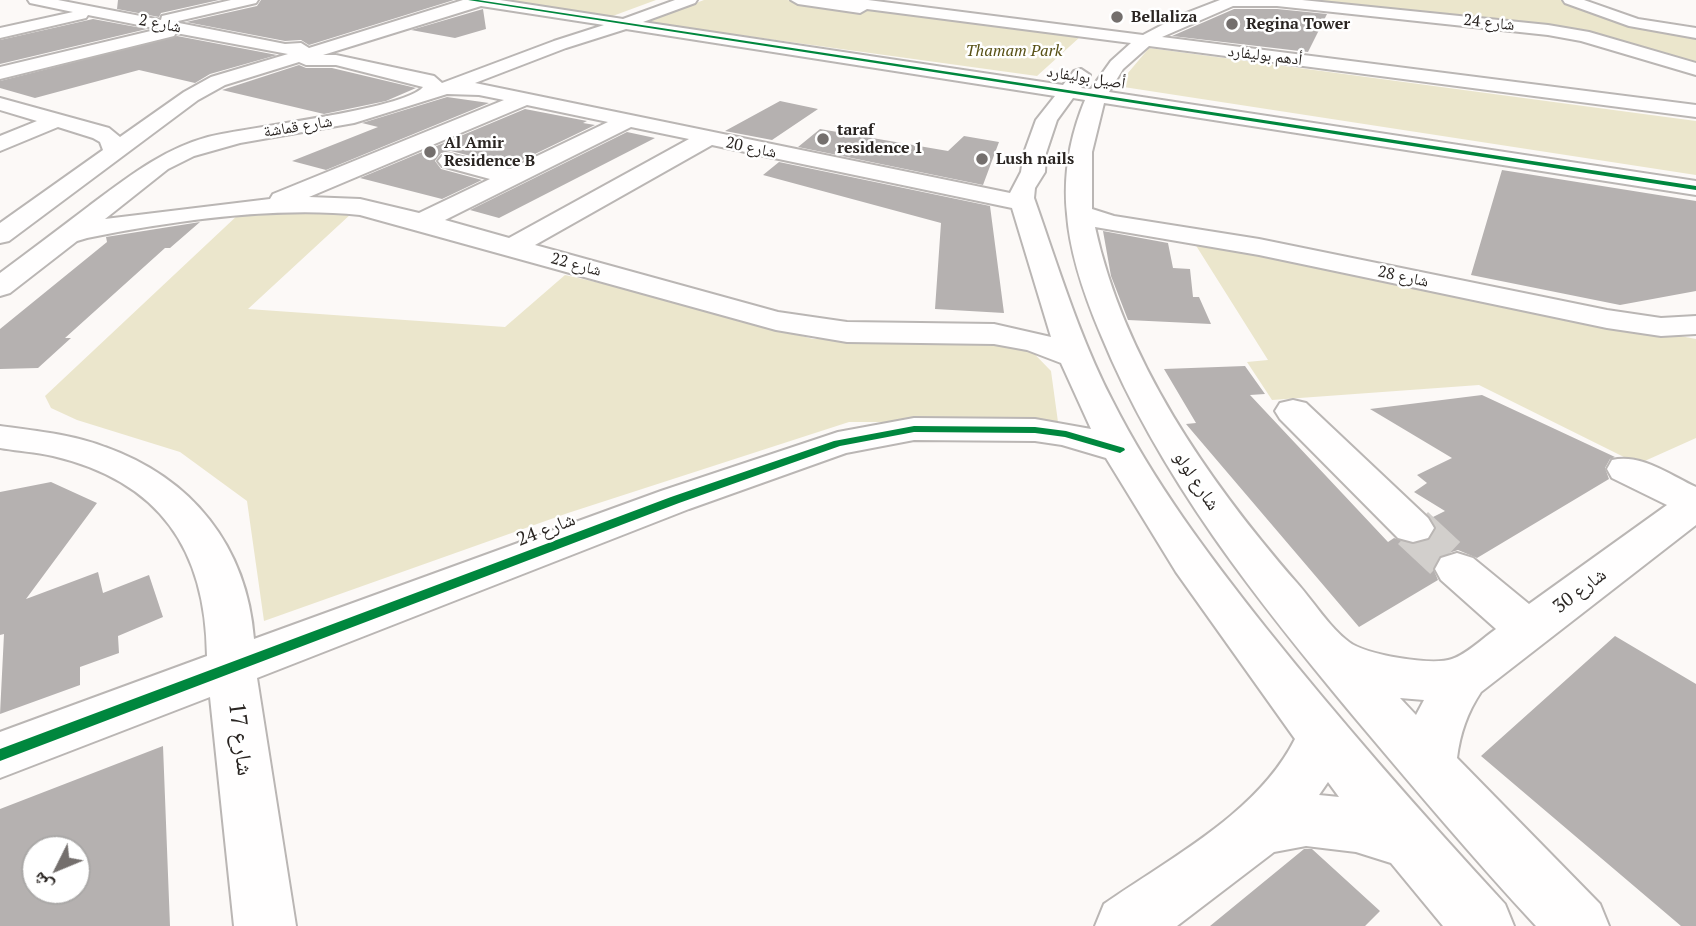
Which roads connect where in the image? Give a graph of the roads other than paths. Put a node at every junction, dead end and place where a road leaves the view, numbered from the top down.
1 (35, 0) edge
2 (251, 0) edge
3 (478, 0) edge
4 (690, 0) edge
5 (798, 0) edge
6 (1200, 0) edge
7 (1233, 0) edge
8 (1570, 0) edge
9 (838, 1) edge
10 (1274, 1) edge
11 (100, 13) junction
12 (146, 17) junction
13 (620, 23) junction
14 (1046, 28) junction
15 (181, 29) junction
16 (669, 31) junction
17 (0, 33) edge
18 (1696, 33) edge
19 (78, 36) dead end
20 (1121, 37) junction
21 (1145, 41) junction
22 (1244, 53) junction
23 (284, 54) junction
24 (866, 60) junction
25 (840, 63) junction
26 (1696, 69) edge
27 (0, 73) edge
28 (235, 74) junction
29 (1090, 76) junction
30 (984, 78) junction
31 (474, 85) junction
32 (432, 93) junction
33 (525, 99) junction
34 (0, 103) edge
35 (1163, 106) junction
36 (1696, 109) edge
37 (167, 113) junction
38 (1696, 118) edge
39 (58, 120) junction
40 (627, 121) junction
41 (89, 128) junction
42 (708, 138) junction
43 (0, 144) edge
44 (115, 152) junction
45 (450, 162) dead end
46 (512, 177) junction
47 (1696, 179) edge
48 (1696, 188) edge
49 (1696, 196) edge
50 (1023, 203) junction
51 (110, 204) junction
52 (271, 206) junction
53 (29, 215) junction
54 (158, 217) junction
55 (0, 222) edge
56 (421, 222) junction
57 (1090, 223) junction
58 (0, 235) edge
59 (60, 241) junction
60 (512, 247) junction
61 (0, 287) edge
62 (1056, 310) junction
63 (0, 316) edge
64 (1696, 325) edge
65 (993, 334) junction
66 (1076, 357) junction
67 (1095, 402) junction
68 (1293, 411) dead end
69 (1035, 430) junction
70 (0, 437) edge
71 (1120, 450) junction
72 (1626, 469) dead end
73 (1696, 503) edge
74 (1413, 528) tunnel mouth
75 (1457, 569) tunnel mouth
76 (1528, 631) junction
77 (1332, 655) junction
78 (231, 668) junction
79 (1464, 678) junction
80 (1322, 737) junction
81 (0, 755) edge
82 (1429, 765) junction
83 (1261, 828) junction
84 (1408, 841) junction
85 (265, 926) edge
86 (1126, 926) edge
87 (1483, 926) edge
88 (1578, 926) edge

1 - 11 street, شارع 2
2 - 12 street
3 - 13 street, أصيل بوليفارد
3 - 23 street
4 - 13 street, شارع قماشة
5 - 14 street
6 - 20 street, شارع لولو
7 - 10 street, شارع 24
7 - 21 street, شارع لولو
8 - 18 street
9 - 14 street, أدهم بوليفارد
10 - 26 street, شارع 24
11 - 12 street, شارع 2
11 - 17 street
12 - 15 street, شارع 2
12 - 19 street
13 - 16 street, أصيل بوليفارد
13 - 31 street, شارع قماشة
14 - 20 street, أدهم بوليفارد
15 - 23 street, شارع 2
15 - 27 street
16 - 24 street, أصيل بوليفارد
16 - 25 street
16 - 30 street
20 - 21 street, أدهم بوليفارد
20 - 29 street, شارع لولو
21 - 22 street, أدهم بوليفارد
21 - 29 street, شارع لولو
22 - 36 street, أدهم بوليفارد
22 - 38 street
23 - 28 street
24 - 25 street
24 - 30 street, أصيل بوليفارد
25 - 30 street
28 - 32 street
28 - 37 street
29 - 30 street, أصيل بوليفارد
29 - 35 street, أصيل بوليفارد
29 - 50 street, شارع لولو
29 - 57 street, شارع لولو
31 - 32 street, شارع قماشة
31 - 33 street, شارع 20
32 - 51 street, شارع قماشة
33 - 40 street, شارع 20
33 - 52 street
34 - 39 street
35 - 47 street
35 - 48 street, أصيل بوليفارد
35 - 49 street
37 - 41 street
37 - 44 street
39 - 41 street
39 - 43 street
40 - 42 street, شارع 20
40 - 46 street
41 - 44 street
42 - 50 street, شارع 20
42 - 60 street
44 - 53 street
45 - 46 street
46 - 56 street
50 - 62 street
51 - 54 street, شارع 22
51 - 59 street, شارع قماشة
52 - 54 street, شارع 22
52 - 56 street, شارع 22
53 - 55 street
53 - 58 street
54 - 59 street, شارع 22
56 - 60 street, شارع 22
57 - 64 street, شارع 28
57 - 77 street, شارع لولو
59 - 61 street, شارع قماشة
59 - 63 street
60 - 65 street, شارع 22
62 - 65 street, شارع 22
62 - 66 street
65 - 66 street, شارع 22
66 - 67 street
67 - 69 street, شارع 24
67 - 71 street
68 - 74 street
69 - 71 street, شارع 24
69 - 78 street, شارع 24
70 - 78 street, شارع 17
71 - 80 street
72 - 73 street
73 - 76 street, شارع 30
75 - 76 street
76 - 79 street, شارع 30
77 - 79 street
77 - 82 street, شارع لولو
78 - 81 street, شارع 24
78 - 85 street, شارع 17
79 - 82 street, شارع 30
80 - 83 street
80 - 84 street
82 - 88 street, شارع لولو
83 - 84 street
83 - 86 street
84 - 87 street

